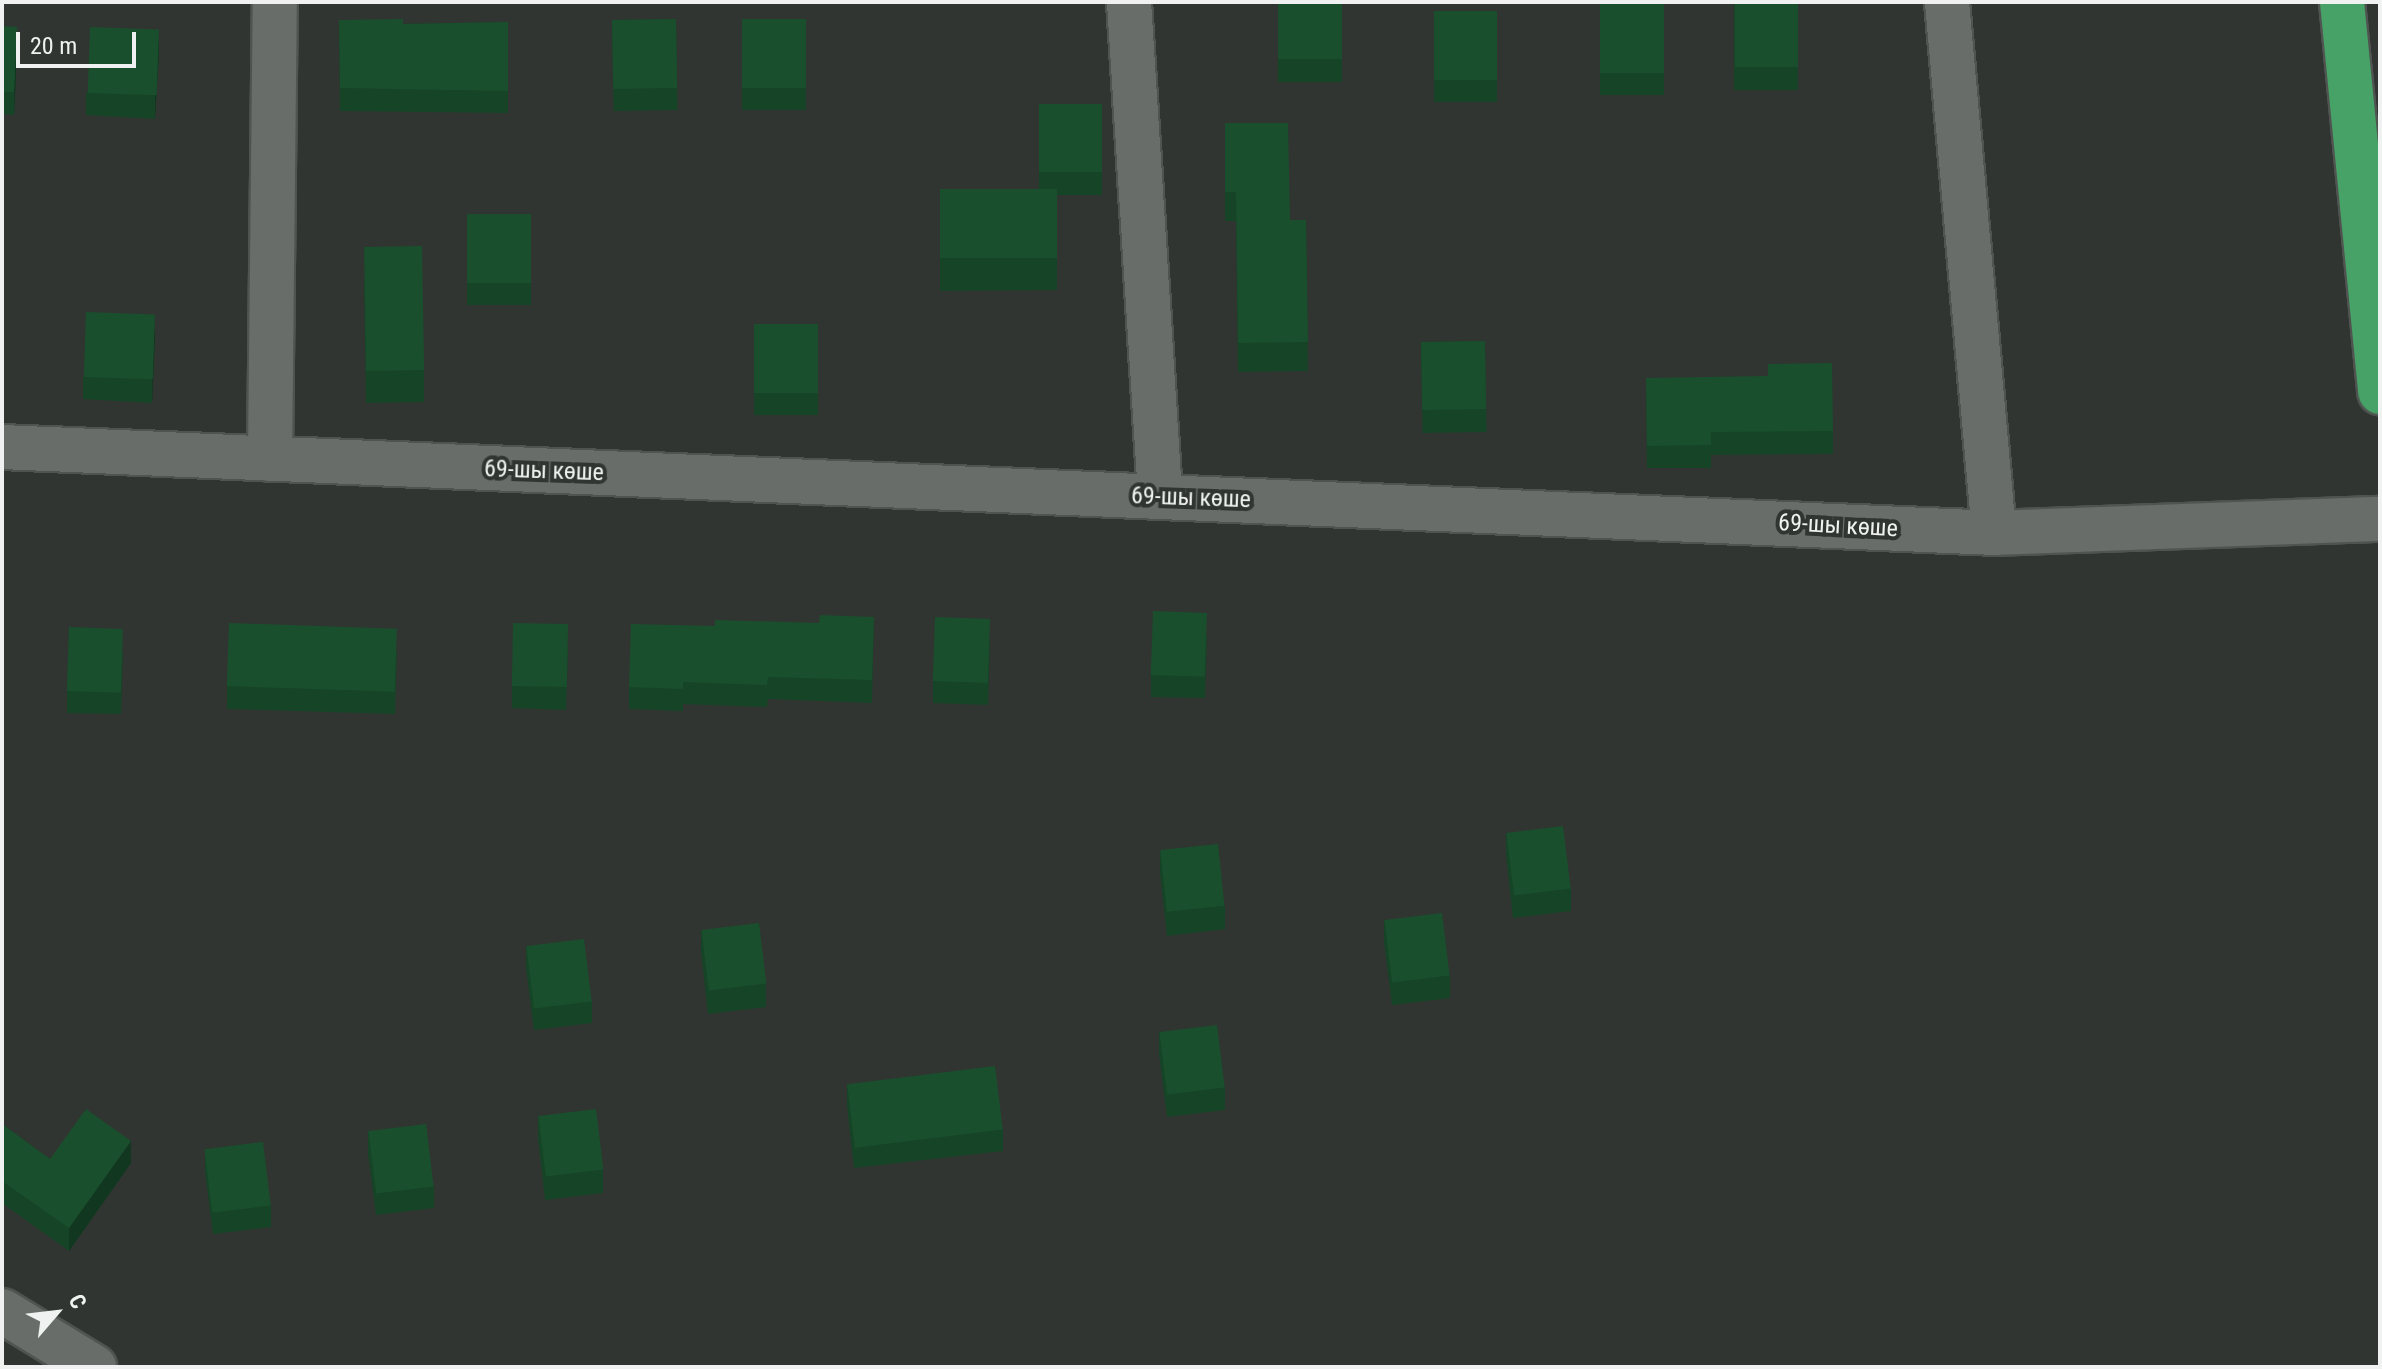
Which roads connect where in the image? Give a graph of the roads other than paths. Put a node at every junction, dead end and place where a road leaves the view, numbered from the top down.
1 (275, 2) edge
2 (1129, 2) edge
3 (1947, 2) edge
4 (2342, 2) edge
5 (2380, 392) edge
6 (2, 447) edge
7 (270, 459) junction
8 (1160, 497) junction
9 (2380, 519) edge
10 (1994, 533) junction
11 (4, 1314) edge
12 (94, 1367) edge

1 - 7 street
2 - 8 street
3 - 10 street
4 - 5 highway
6 - 7 street, 69-шы көше
7 - 8 street, 69-шы көше
8 - 10 street, 69-шы көше
9 - 10 street, 69-шы көше
11 - 12 street

